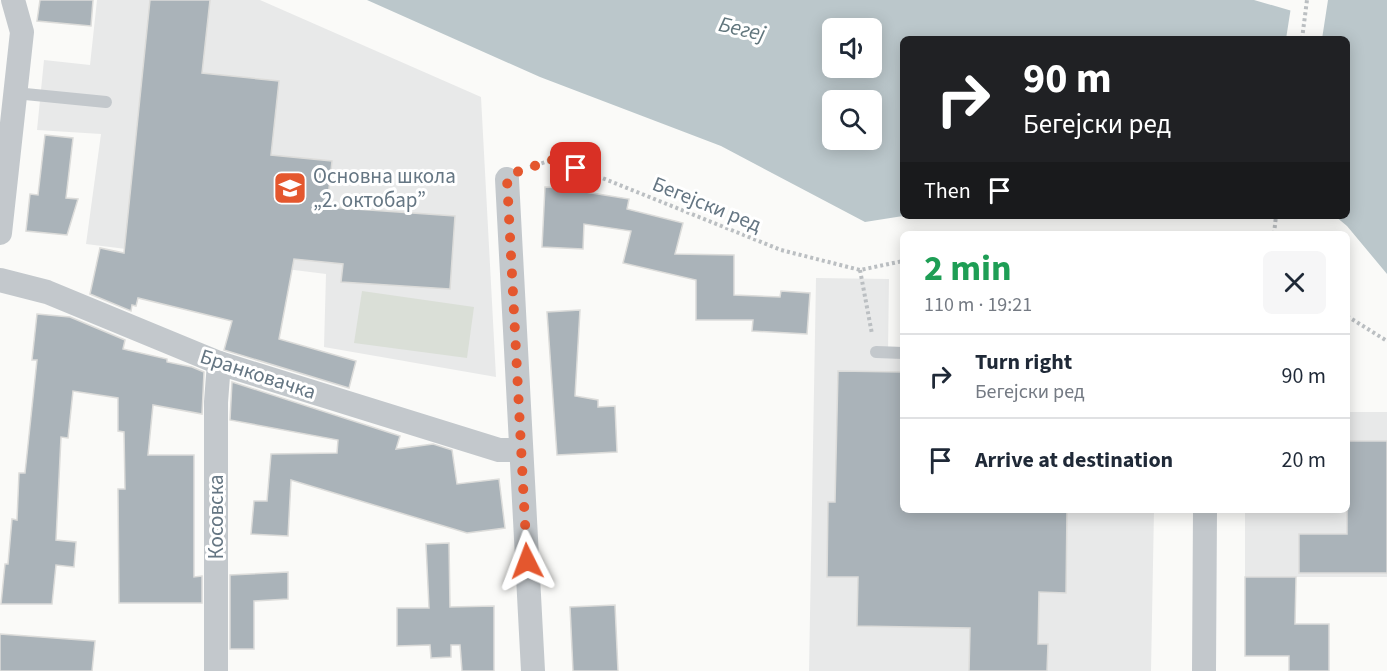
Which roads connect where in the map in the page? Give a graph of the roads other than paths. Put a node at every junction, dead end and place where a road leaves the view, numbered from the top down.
1 (14, 1) edge
2 (15, 93) junction
3 (106, 102) dead end
4 (507, 179) road end
5 (0, 233) edge
6 (0, 280) edge
7 (876, 352) road end
8 (900, 352) edge
9 (219, 363) junction
10 (520, 450) junction
11 (1205, 513) edge
12 (216, 671) edge
13 (533, 671) edge
14 (1204, 671) edge

1 - 2 street
2 - 3 lane
2 - 5 street
4 - 10 street
6 - 9 street, Бранковачка
7 - 8 lane
9 - 10 street, Бранковачка
9 - 12 street, Косовска
10 - 13 street
11 - 14 street

